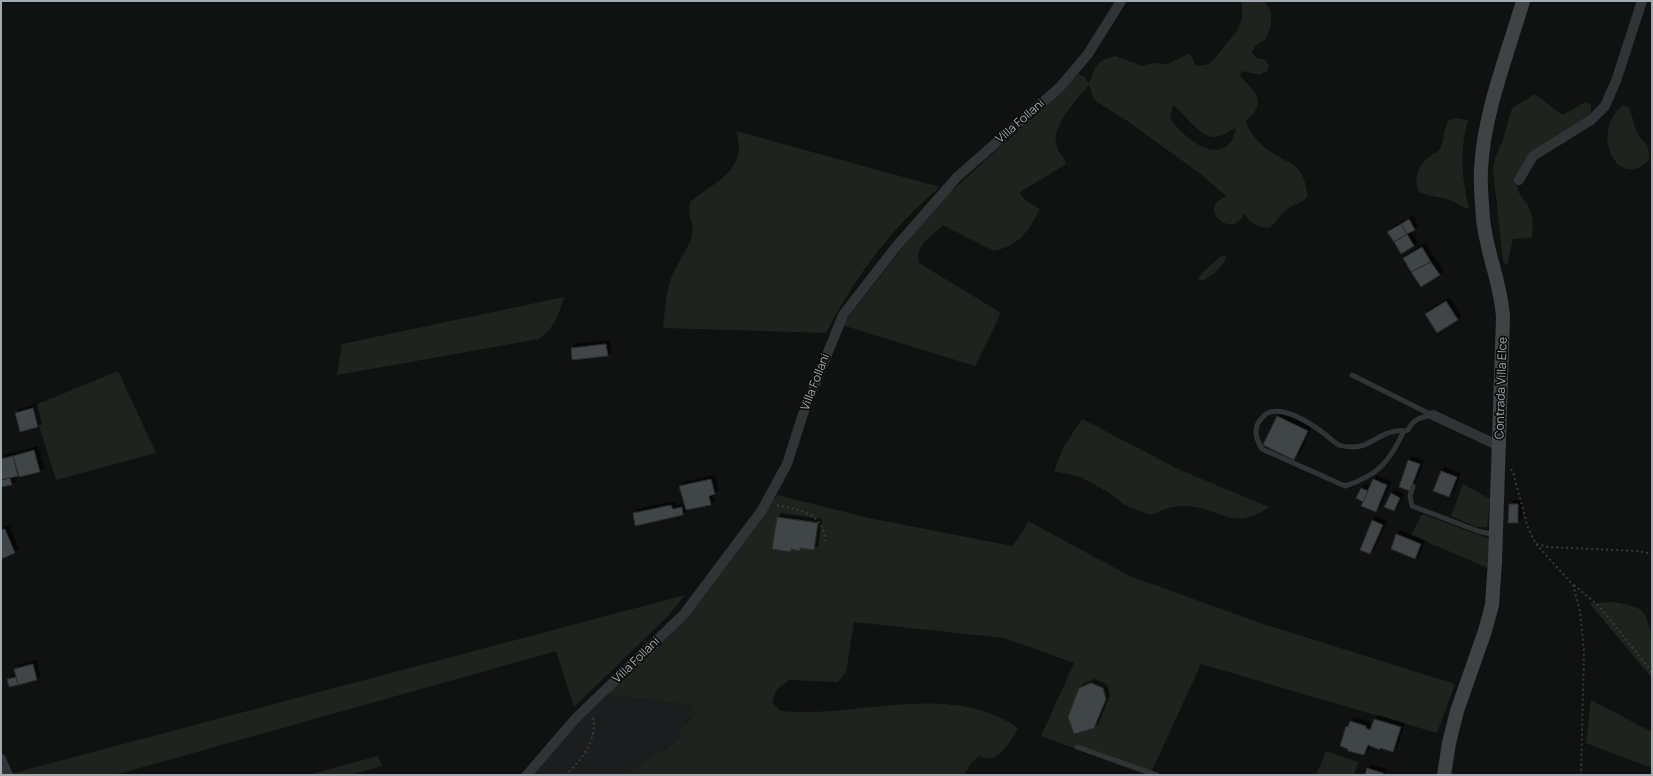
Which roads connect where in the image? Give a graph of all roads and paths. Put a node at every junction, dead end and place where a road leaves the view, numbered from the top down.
1 (1121, 1) edge
2 (1523, 1) edge
3 (1642, 1) edge
4 (1519, 180) dead end
5 (1352, 375) dead end
6 (1433, 415) junction
7 (1404, 431) junction
8 (1499, 450) junction
9 (1412, 486) dead end
10 (766, 502) junction
11 (1496, 536) junction
12 (825, 541) dead end
13 (1536, 544) junction
14 (1652, 554) edge
15 (1573, 585) junction
16 (1652, 672) edge
17 (588, 707) junction
18 (1077, 747) dead end
19 (1, 759) edge
20 (8, 775) edge
21 (527, 775) edge
22 (565, 775) edge
23 (1157, 775) edge
24 (1444, 775) edge
25 (1580, 775) edge

1 - 10 street, Villa Follani
2 - 8 main road, Contrada Villa Elce
3 - 4 street
5 - 6 lane
6 - 7 lane
6 - 8 street
7 - 7 lane
8 - 11 main road, Contrada Villa Elce
8 - 13 path
9 - 11 lane
10 - 12 path
10 - 17 street, Villa Follani
11 - 24 main road, Contrada Villa Elce
13 - 14 path
13 - 15 path
15 - 16 path
15 - 25 path
17 - 21 street, Villa Follani
17 - 22 path
18 - 23 lane
19 - 20 street

